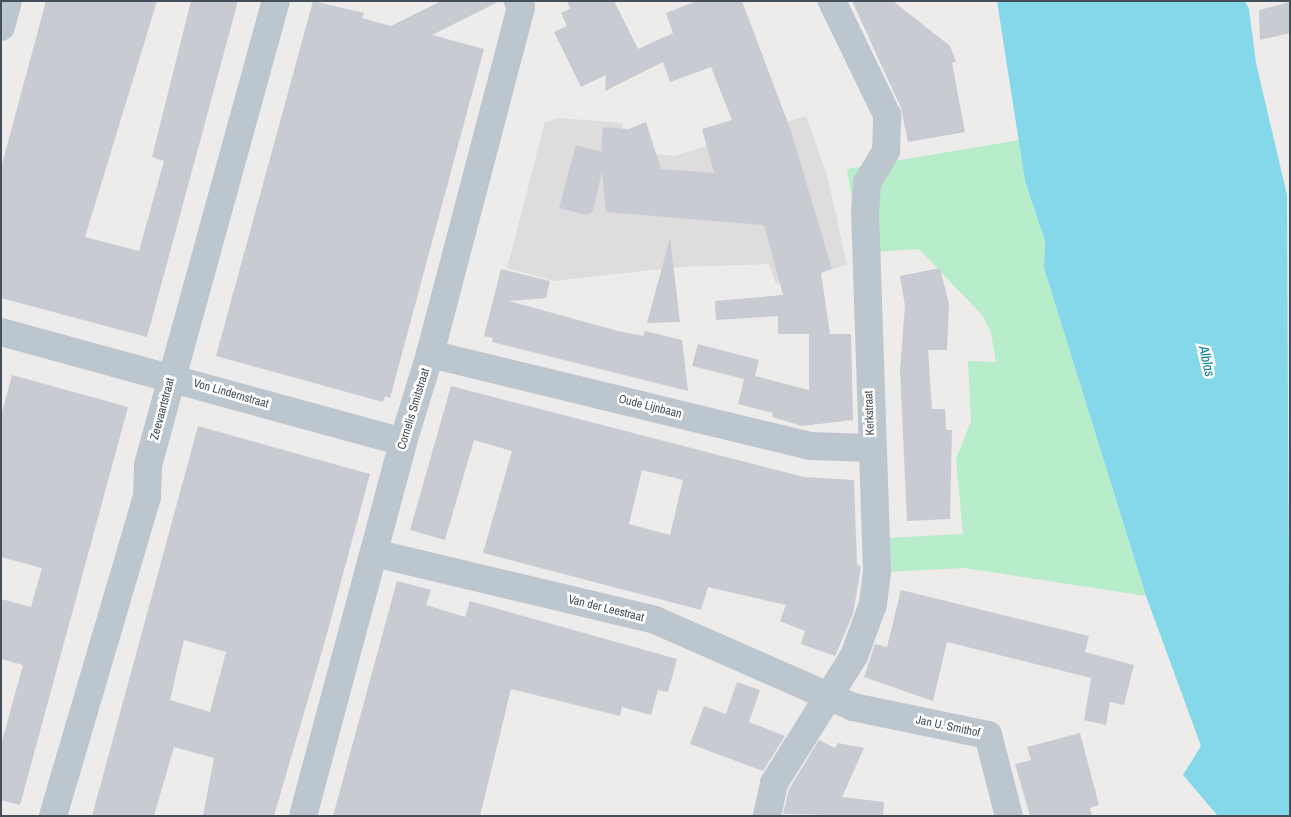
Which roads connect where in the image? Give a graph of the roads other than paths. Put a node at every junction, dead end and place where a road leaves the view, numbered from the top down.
1 (8, 1) edge
2 (276, 1) edge
3 (518, 1) edge
4 (832, 1) edge
5 (1, 27) edge
6 (1, 332) edge
7 (430, 354) junction
8 (172, 378) junction
9 (403, 442) junction
10 (871, 448) junction
11 (374, 553) junction
12 (828, 697) junction
13 (53, 816) edge
14 (303, 816) edge
15 (767, 816) edge
16 (1009, 816) edge

1 - 5 street
2 - 8 street, Zeevaartstraat
3 - 7 street, Cornelis Smitstraat
4 - 10 street, Kerkstraat
6 - 8 street, Von Lindernstraat
7 - 9 street, Cornelis Smitstraat
7 - 10 street, Oude Lijnbaan
8 - 9 street, Von Lindernstraat
8 - 13 street, Zeevaartstraat
9 - 11 street, Cornelis Smitstraat
10 - 12 street, Kerkstraat
11 - 12 street, Van der Leestraat
11 - 14 street, Cornelis Smitstraat
12 - 15 street, Kerkstraat
12 - 16 street, Jan U. Smithof

